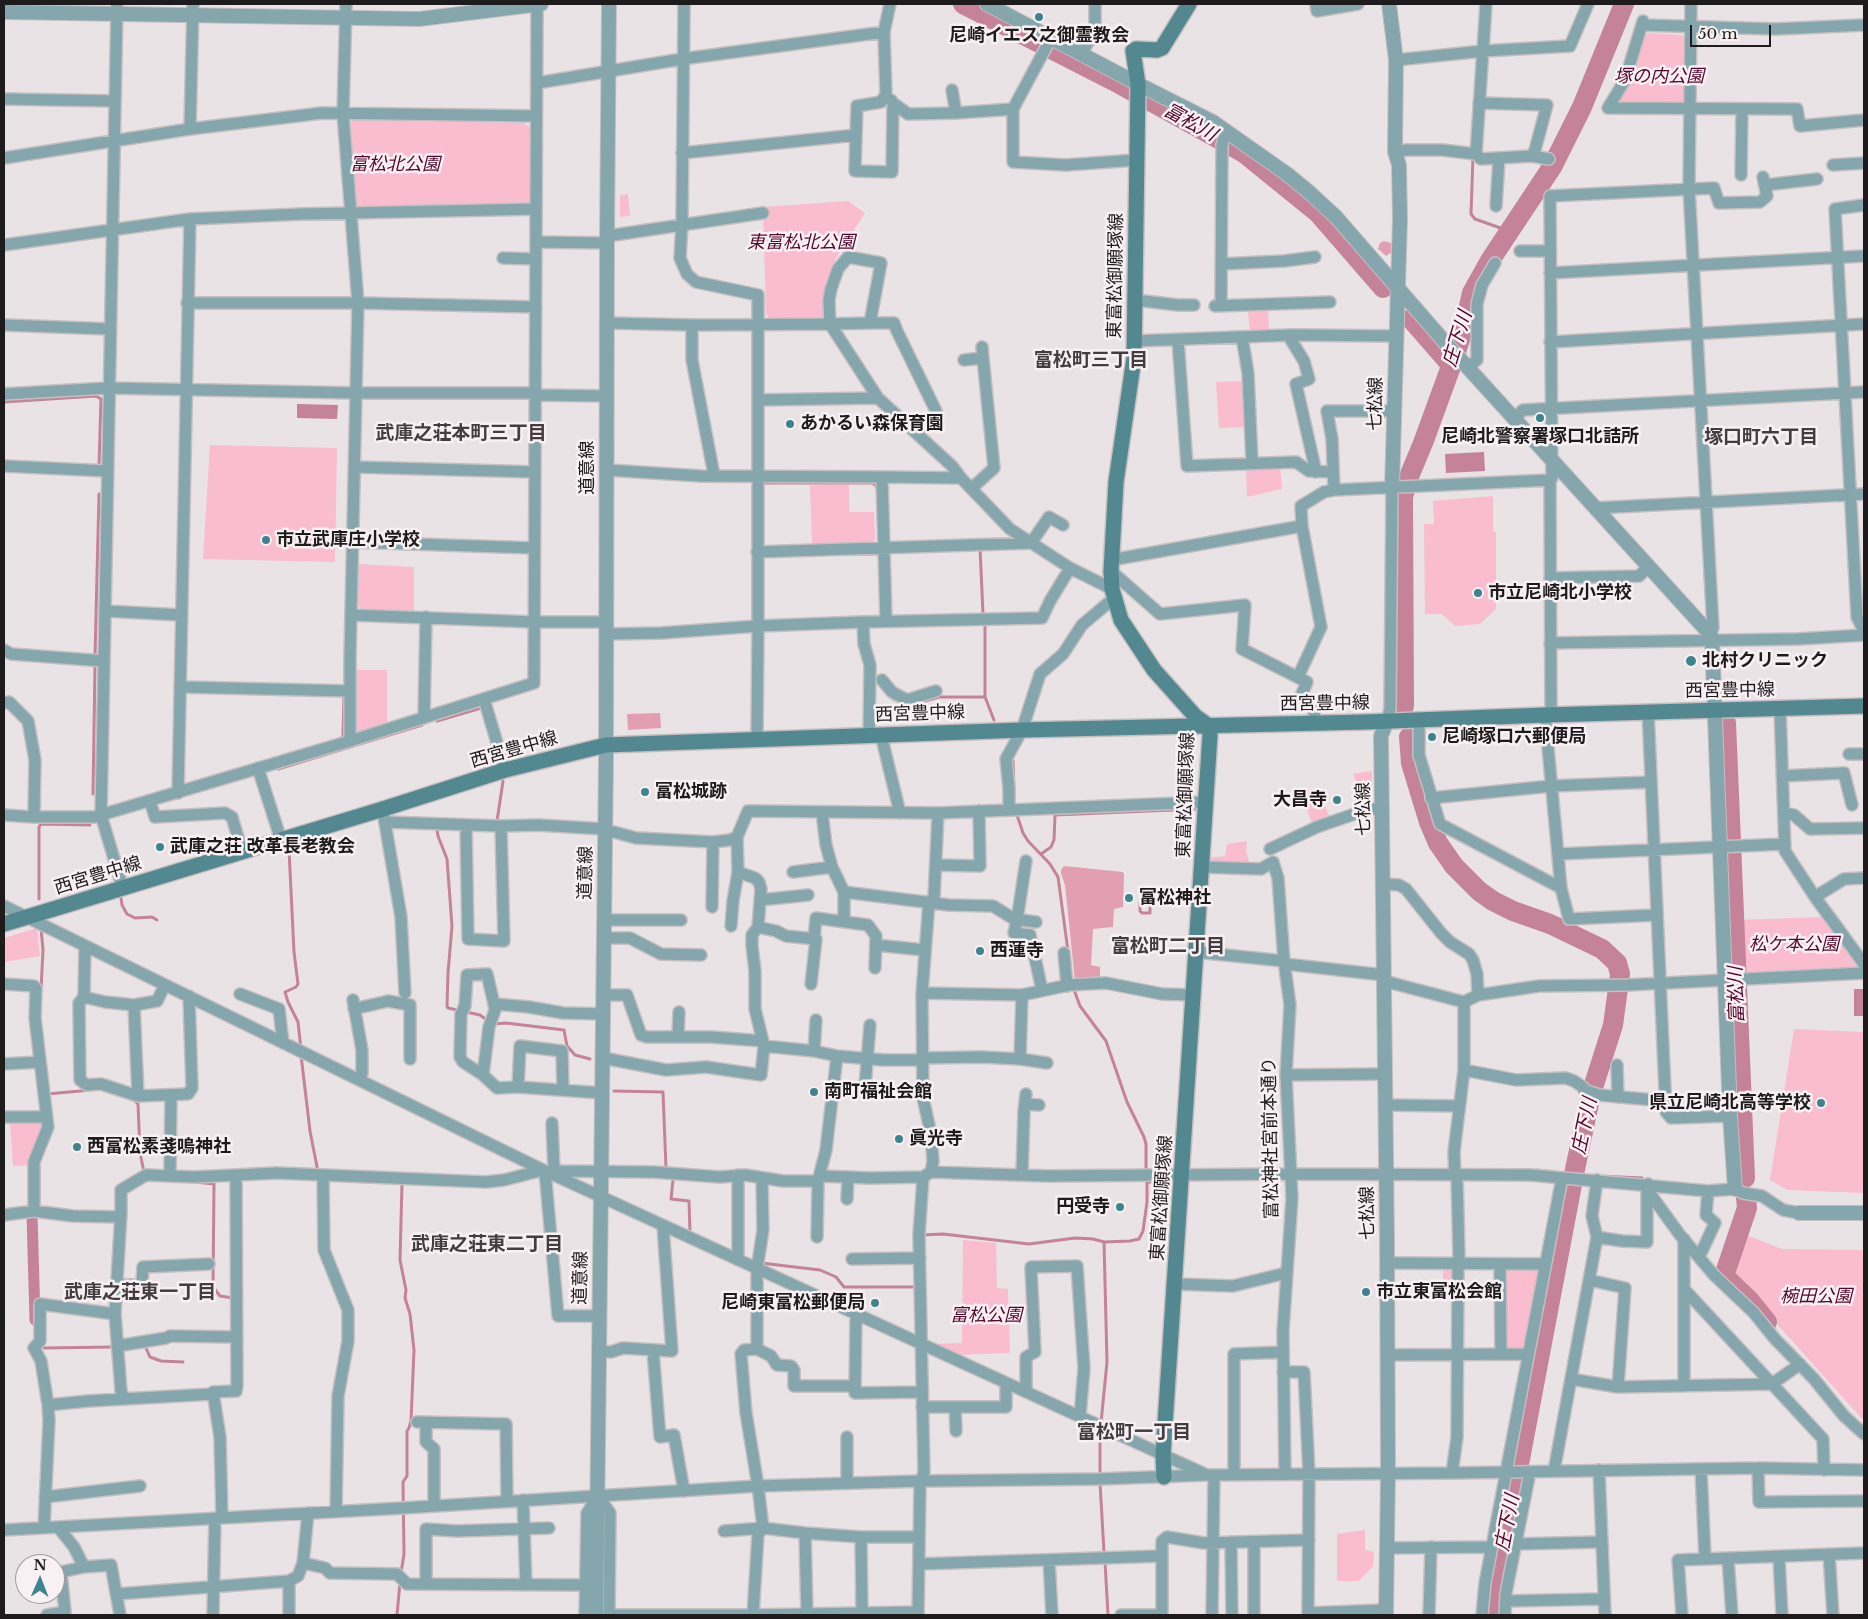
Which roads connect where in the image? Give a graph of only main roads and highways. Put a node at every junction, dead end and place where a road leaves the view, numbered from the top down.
1 (1189, 4) edge
2 (1864, 706) edge
3 (1209, 726) junction
4 (4, 924) edge
5 (1164, 1477) road end

1 - 3 main road, 東富松御願塚線
2 - 3 main road, 西宮豊中線
3 - 4 main road, 西宮豊中線
3 - 5 main road, 東富松御願塚線

